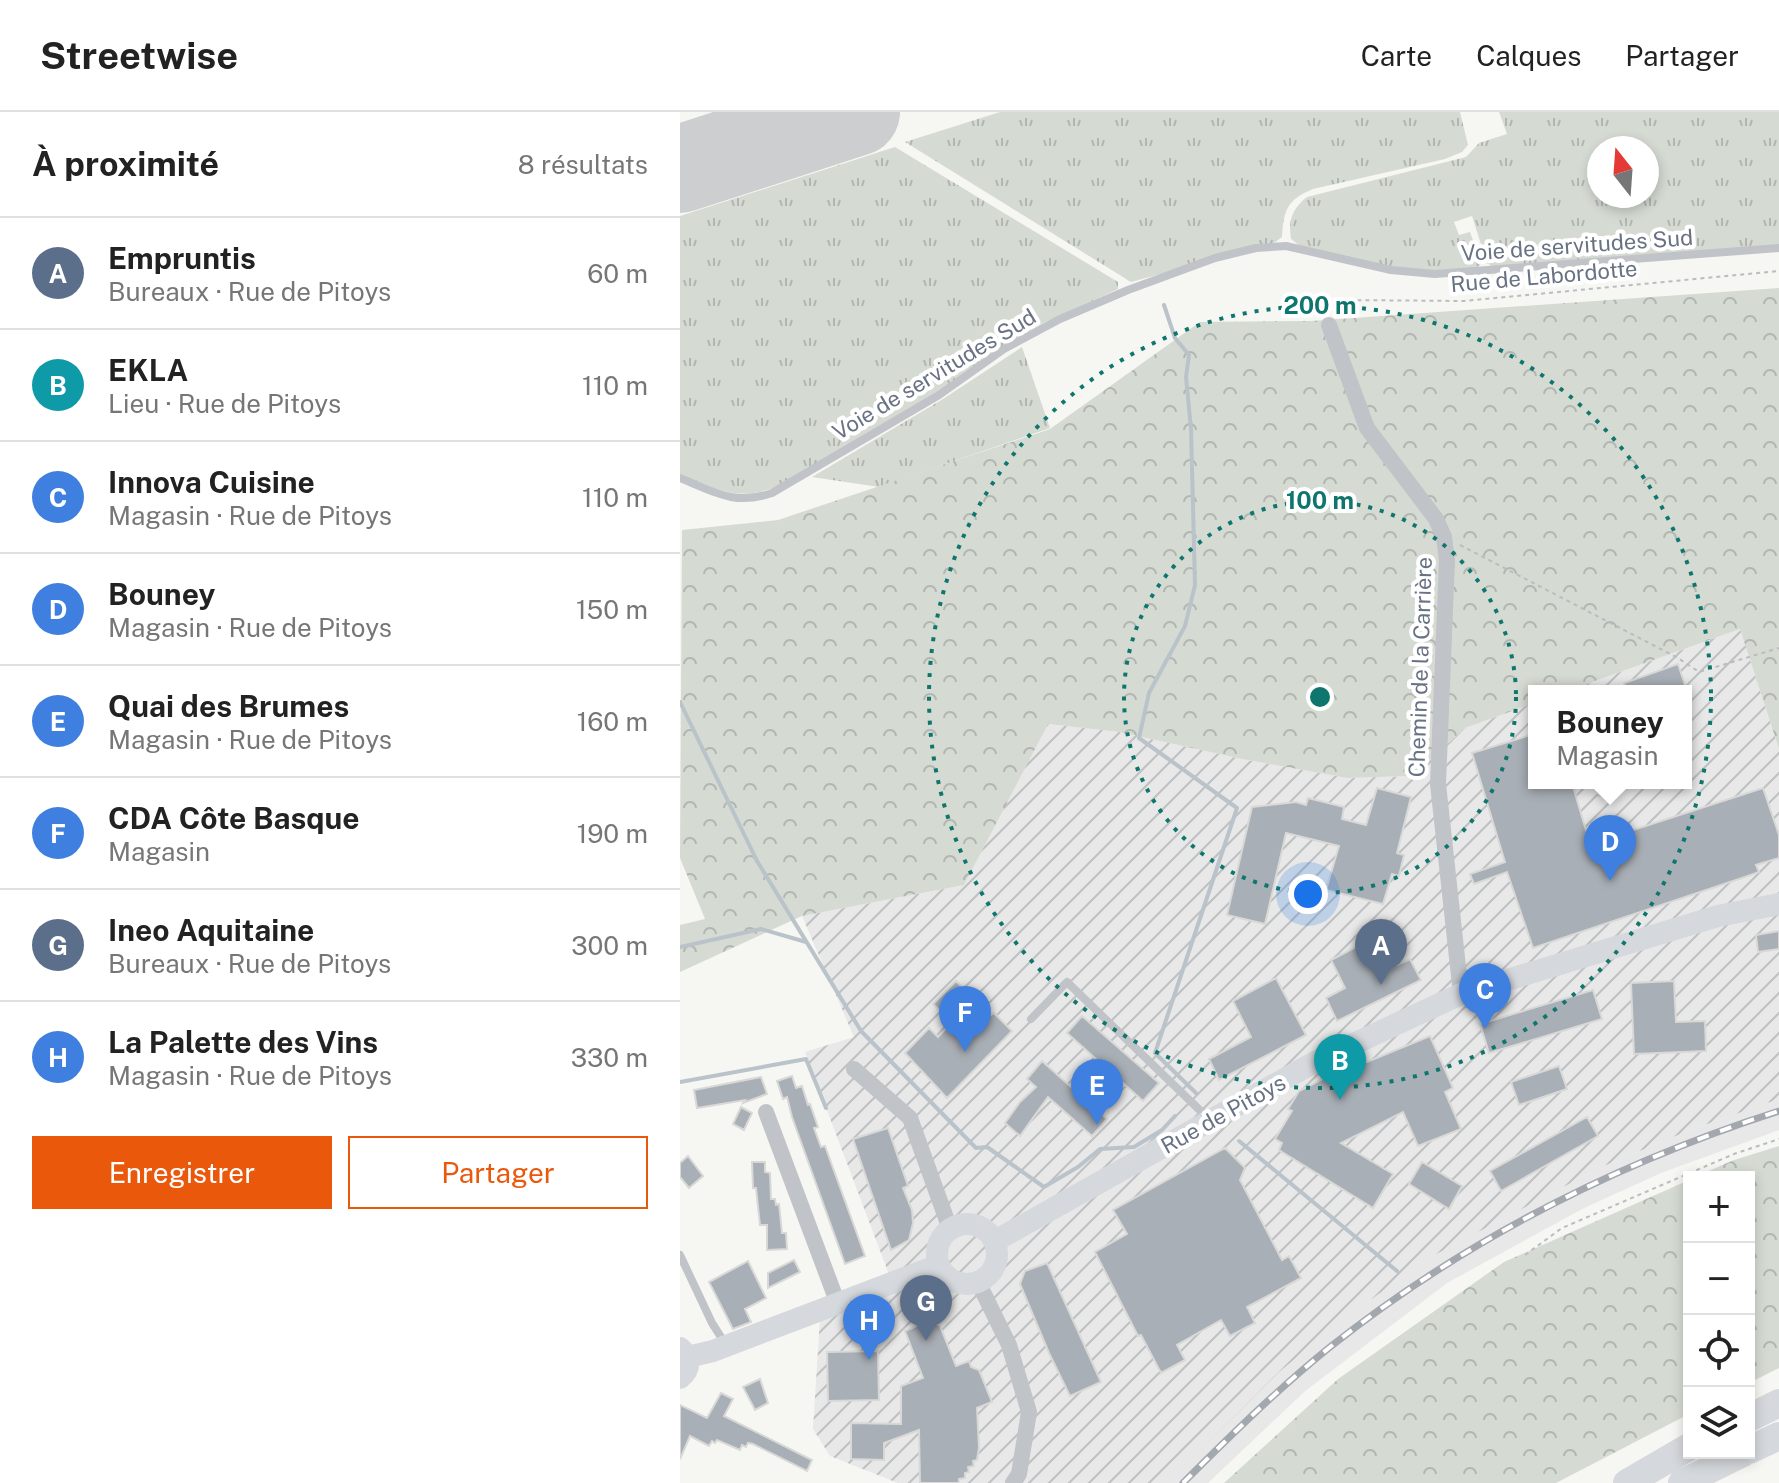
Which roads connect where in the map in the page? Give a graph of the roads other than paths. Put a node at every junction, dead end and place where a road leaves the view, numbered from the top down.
1 (1779, 248) edge
2 (1329, 325) road end
3 (680, 478) edge
4 (1779, 904) edge
5 (1461, 994) junction
6 (1031, 1019) dead end
7 (854, 1069) dead end
8 (766, 1112) dead end
9 (1211, 1121) junction
10 (950, 1229) junction
11 (995, 1241) junction
12 (680, 1255) edge
13 (939, 1265) junction
14 (978, 1282) junction
15 (838, 1304) junction
16 (726, 1346) junction
17 (683, 1361) edge
18 (1779, 1403) edge
19 (1755, 1415) edge
20 (1779, 1436) edge
21 (1755, 1447) edge
22 (1683, 1450) edge
23 (1731, 1459) edge
24 (1013, 1483) edge
25 (1627, 1483) edge
26 (1682, 1483) edge

1 - 3 lane, Voie de servitudes Sud
2 - 5 street, Chemin de la Carrière
4 - 5 street, Rue de Pitoys
5 - 9 street, Rue de Pitoys
6 - 9 lane
7 - 10 street
8 - 15 street
9 - 11 street, Rue de Pitoys
10 - 11 street
10 - 13 street
11 - 14 street
12 - 16 lane
13 - 14 street
13 - 15 street
14 - 24 street
15 - 16 street
16 - 17 street
18 - 19 highway
20 - 21 highway
22 - 25 highway
23 - 26 highway

